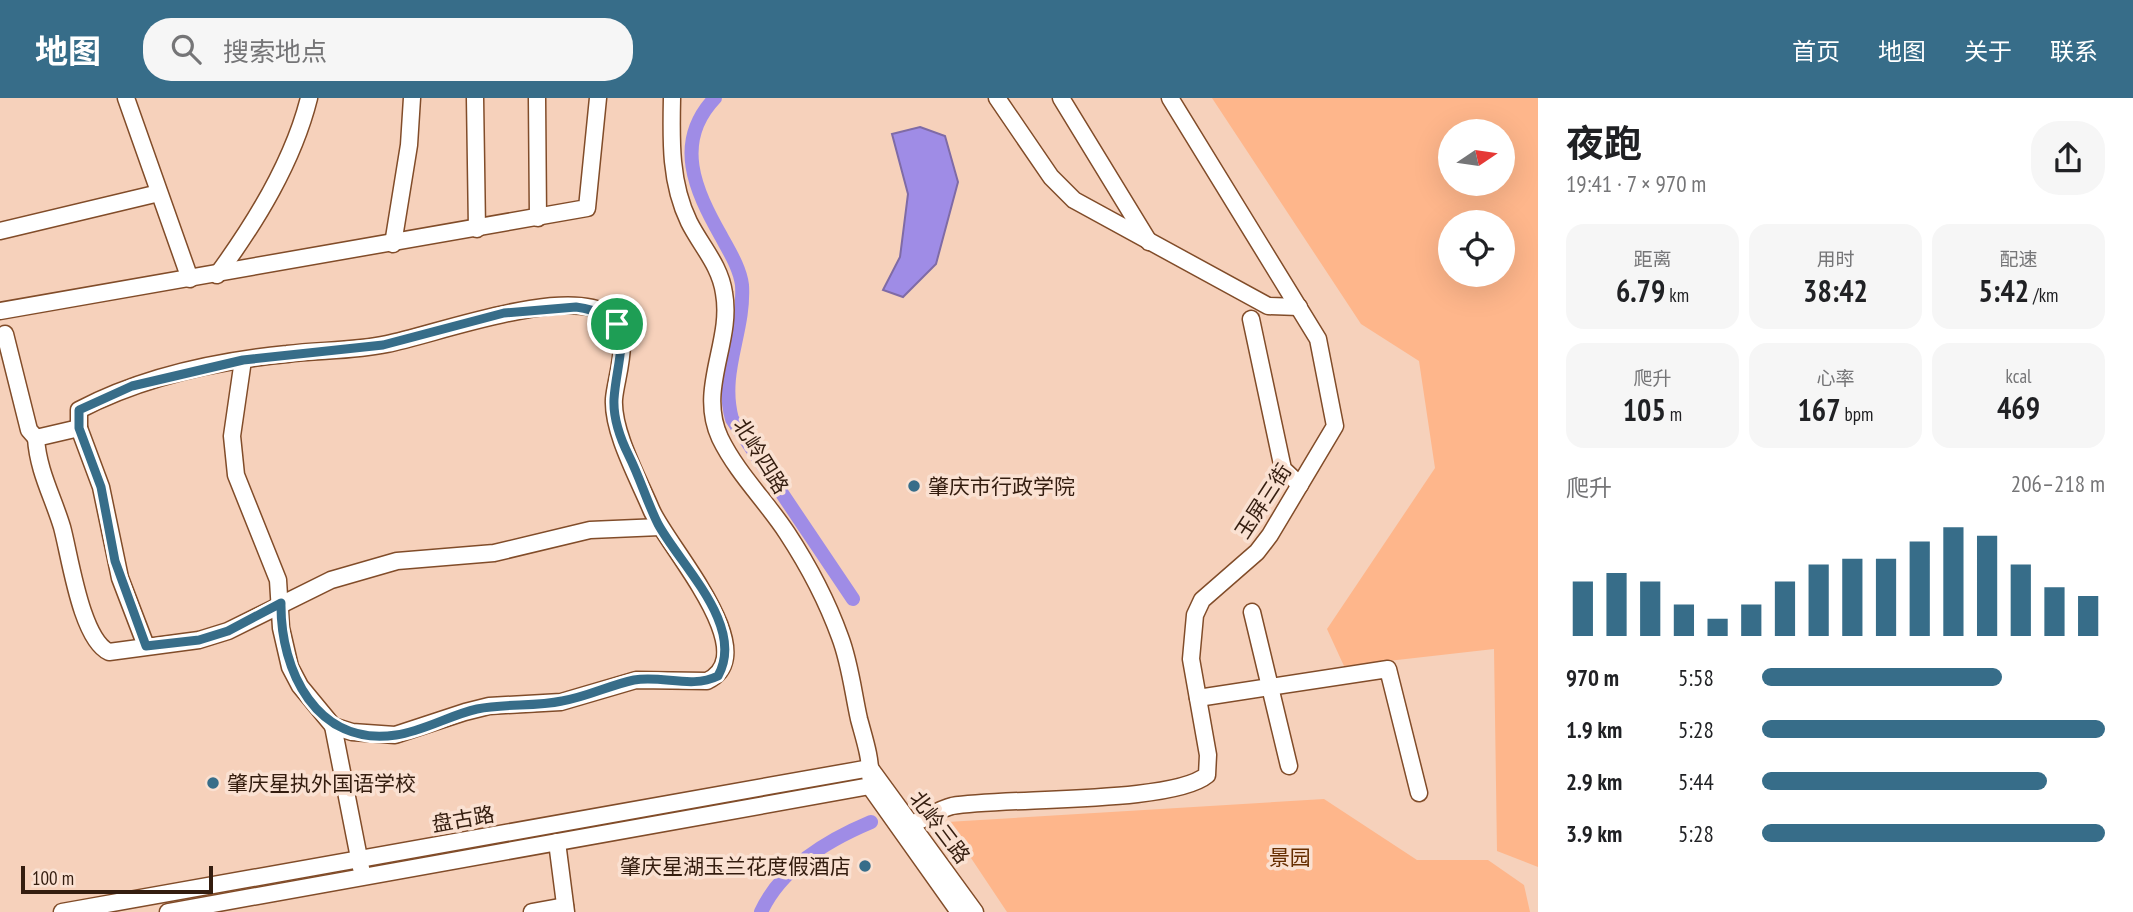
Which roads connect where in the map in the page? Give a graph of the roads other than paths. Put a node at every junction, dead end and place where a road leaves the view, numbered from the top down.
1 (127, 98) edge
2 (309, 98) edge
3 (412, 98) edge
4 (475, 98) edge
5 (537, 98) edge
6 (598, 98) edge
7 (997, 98) edge
8 (1061, 98) edge
9 (1170, 98) edge
10 (673, 99) edge
11 (159, 192) junction
12 (538, 218) junction
13 (477, 229) junction
14 (0, 231) edge
15 (1149, 242) junction
16 (393, 244) junction
17 (217, 275) junction
18 (190, 279) junction
19 (1299, 307) junction
20 (0, 311) edge
21 (1251, 319) dead end
22 (5, 334) dead end
23 (243, 360) junction
24 (79, 428) junction
25 (36, 438) junction
26 (1300, 485) junction
27 (660, 527) junction
28 (281, 603) junction
29 (1252, 612) dead end
30 (146, 646) junction
31 (1271, 685) junction
32 (1198, 698) junction
33 (333, 726) junction
34 (1289, 766) dead end
35 (870, 768) junction
36 (870, 786) junction
37 (1419, 793) dead end
38 (636, 810) junction
39 (912, 824) junction
40 (639, 827) junction
41 (557, 842) junction
42 (359, 859) junction
43 (363, 877) junction
44 (565, 909) edge
45 (62, 912) edge
46 (168, 912) edge
47 (532, 912) edge
48 (959, 912) edge
49 (975, 912) edge

1 - 11 street
2 - 17 street
3 - 16 street
4 - 13 street
5 - 12 street
6 - 12 street
7 - 15 street
8 - 15 street
9 - 19 street, 玉屏三街
10 - 35 street, 北岭四路
11 - 14 street
11 - 18 street
12 - 13 street
13 - 16 street
15 - 19 street
16 - 17 street
17 - 18 street
18 - 20 street
19 - 26 street, 玉屏三街
21 - 26 street
22 - 25 street
23 - 24 street
23 - 27 street
23 - 28 street
24 - 25 street
24 - 30 street
25 - 30 street
26 - 32 street, 玉屏三街
27 - 28 street
27 - 33 street
28 - 30 street
28 - 33 street
29 - 31 street
31 - 32 street
31 - 34 street
31 - 37 street
32 - 39 street, 玉屏三街
33 - 42 street
35 - 36 street, 北岭四路
35 - 38 street, 盘古路
35 - 39 street, 北岭三路
36 - 40 street, 盘古路
36 - 48 street, 北岭三路
38 - 40 street
38 - 42 street, 盘古路
39 - 49 street, 北岭三路
40 - 41 street, 盘古路
41 - 43 street, 盘古路
41 - 44 street
42 - 43 street
42 - 45 street, 盘古路
43 - 46 street, 盘古路
44 - 47 street

